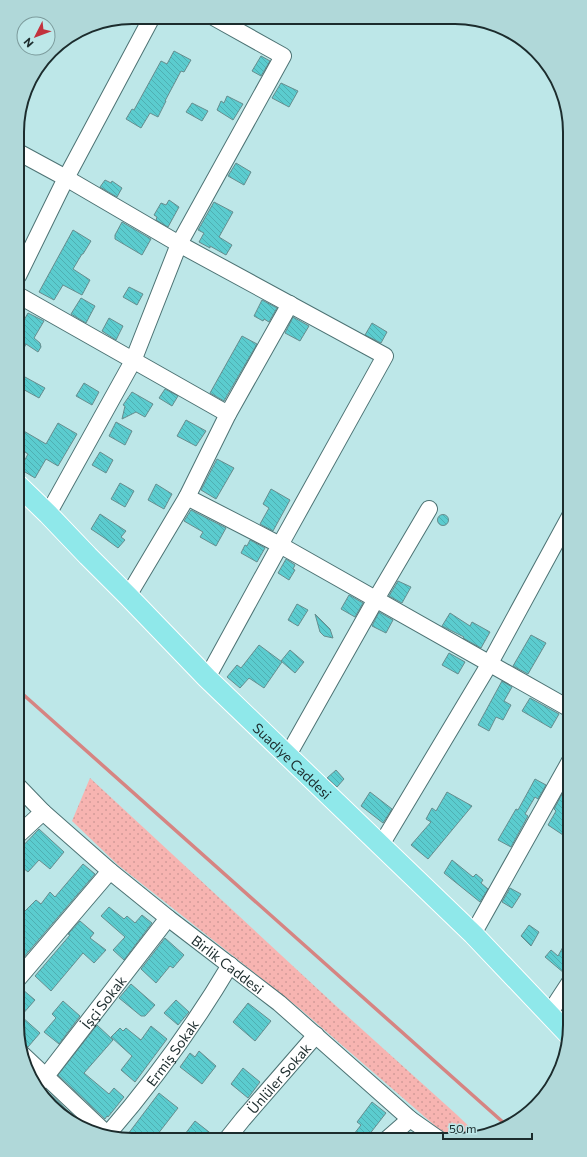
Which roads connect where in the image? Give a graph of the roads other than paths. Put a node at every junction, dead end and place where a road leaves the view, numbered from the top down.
1 (148, 24) edge
2 (226, 24) edge
3 (24, 155) edge
4 (66, 178) junction
5 (179, 244) junction
6 (24, 264) edge
7 (24, 298) edge
8 (290, 304) junction
9 (133, 361) junction
10 (228, 414) junction
11 (24, 491) edge
12 (187, 497) junction
13 (429, 509) dead end
14 (48, 514) junction
15 (563, 529) edge
16 (280, 545) junction
17 (128, 596) junction
18 (376, 599) junction
19 (490, 663) junction
20 (208, 678) junction
21 (563, 705) edge
22 (288, 755) junction
23 (563, 773) edge
24 (24, 792) edge
25 (43, 812) junction
26 (24, 830) edge
27 (381, 845) junction
28 (110, 871) junction
29 (168, 918) junction
30 (473, 934) junction
31 (230, 965) junction
32 (24, 972) edge
33 (563, 993) edge
34 (549, 1014) junction
35 (563, 1029) edge
36 (316, 1035) junction
37 (33, 1069) edge
38 (42, 1080) edge
39 (410, 1119) junction
40 (99, 1127) edge
41 (111, 1131) edge
42 (232, 1133) edge
43 (394, 1133) edge
44 (430, 1133) edge

1 - 4 street
2 - 5 street
3 - 4 street
4 - 5 street
4 - 6 street
5 - 8 street
5 - 9 street
7 - 9 street
8 - 10 street
8 - 16 street
9 - 10 street
9 - 14 street
10 - 12 street
11 - 14 main road, Suadiye Caddesi
12 - 16 street
12 - 17 street
13 - 18 street
14 - 17 main road, Suadiye Caddesi
15 - 19 street
16 - 18 street
16 - 20 street
17 - 20 main road, Suadiye Caddesi
18 - 19 street
18 - 22 street
19 - 21 street
19 - 27 street
20 - 22 main road, Suadiye Caddesi
22 - 27 main road, Suadiye Caddesi
23 - 30 street
24 - 25 street, Birlik Caddesi
25 - 26 street
25 - 28 street, Birlik Caddesi
27 - 30 main road, Suadiye Caddesi
28 - 29 street, Birlik Caddesi
28 - 32 street
29 - 31 street, Birlik Caddesi
29 - 38 street, İşçi Sokak
30 - 34 main road, Suadiye Caddesi
31 - 36 street, Birlik Caddesi
31 - 41 street, Ermiş Sokak
33 - 34 street
34 - 35 main road, Suadiye Caddesi
36 - 39 street, Birlik Caddesi
36 - 42 street, Ünlüler Sokak
37 - 38 street
38 - 40 street
39 - 43 street
39 - 44 street, Birlik Caddesi

